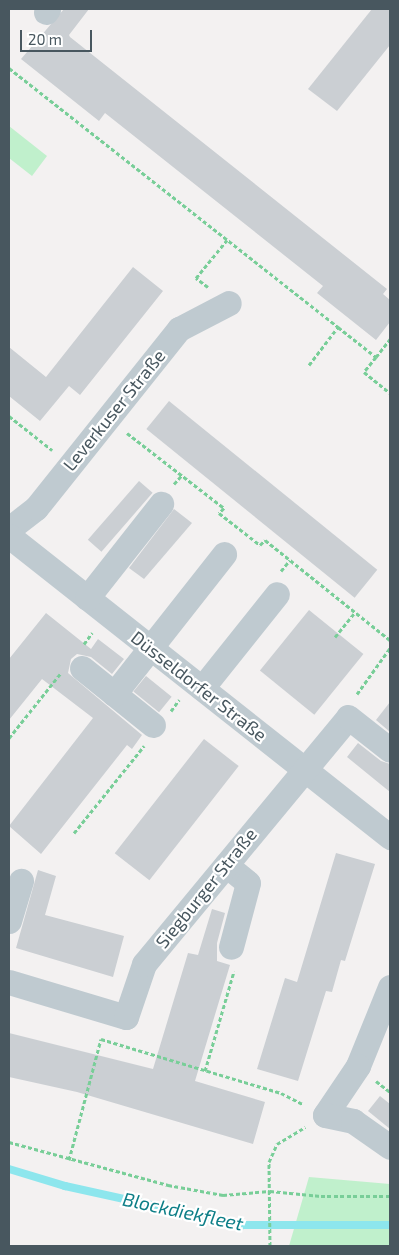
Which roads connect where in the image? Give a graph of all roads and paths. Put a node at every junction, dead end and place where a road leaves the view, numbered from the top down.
1 (9, 68) edge
2 (227, 240) junction
3 (196, 278) dead end
4 (229, 303) dead end
5 (338, 327) junction
6 (390, 339) edge
7 (376, 356) junction
8 (309, 365) dead end
9 (390, 392) edge
10 (9, 416) edge
11 (107, 418) junction
12 (70, 464) junction
13 (161, 504) dead end
14 (9, 529) edge
15 (9, 536) edge
16 (224, 554) dead end
17 (277, 594) dead end
18 (87, 598) junction
19 (354, 612) junction
20 (335, 637) dead end
21 (390, 640) edge
22 (150, 648) junction
23 (390, 648) edge
24 (82, 668) dead end
25 (198, 685) junction
26 (114, 694) junction
27 (348, 717) junction
28 (155, 729) junction
29 (390, 750) edge
30 (304, 769) junction
31 (74, 833) dead end
32 (390, 837) edge
33 (226, 865) junction
34 (21, 881) dead end
35 (9, 921) edge
36 (231, 947) joint
37 (9, 982) edge
38 (390, 990) edge
39 (117, 1014) junction
40 (101, 1039) junction
41 (205, 1071) junction
42 (325, 1115) junction
43 (9, 1142) edge
44 (390, 1147) edge
45 (69, 1160) junction
46 (270, 1191) junction
47 (390, 1196) edge
48 (270, 1246) edge

1 - 2 path
2 - 3 path
2 - 5 path
4 - 11 street, Leverkuser Straße
5 - 7 path
5 - 8 path
6 - 7 path
7 - 9 path
10 - 12 path
11 - 12 street, Leverkuser Straße
11 - 19 path
12 - 14 street, Leverkuser Straße
13 - 18 street
15 - 18 street, Düsseldorfer Straße
16 - 22 street
17 - 25 street
18 - 22 street, Düsseldorfer Straße
19 - 20 path
19 - 21 path
22 - 25 street, Düsseldorfer Straße
22 - 26 street
23 - 27 path
24 - 26 street
25 - 28 path
25 - 30 street, Düsseldorfer Straße
26 - 28 street
27 - 29 street
27 - 30 street, Siegburger Straße
28 - 31 path
30 - 32 street, Düsseldorfer Straße
30 - 33 street, Siegburger Straße
33 - 36 street
33 - 39 street, Siegburger Straße
34 - 35 street
36 - 41 path
37 - 39 street
38 - 42 street
39 - 40 path
40 - 41 path
40 - 45 path
41 - 42 path
42 - 44 street
42 - 46 path
43 - 45 path
45 - 46 path
46 - 47 path
46 - 48 path

